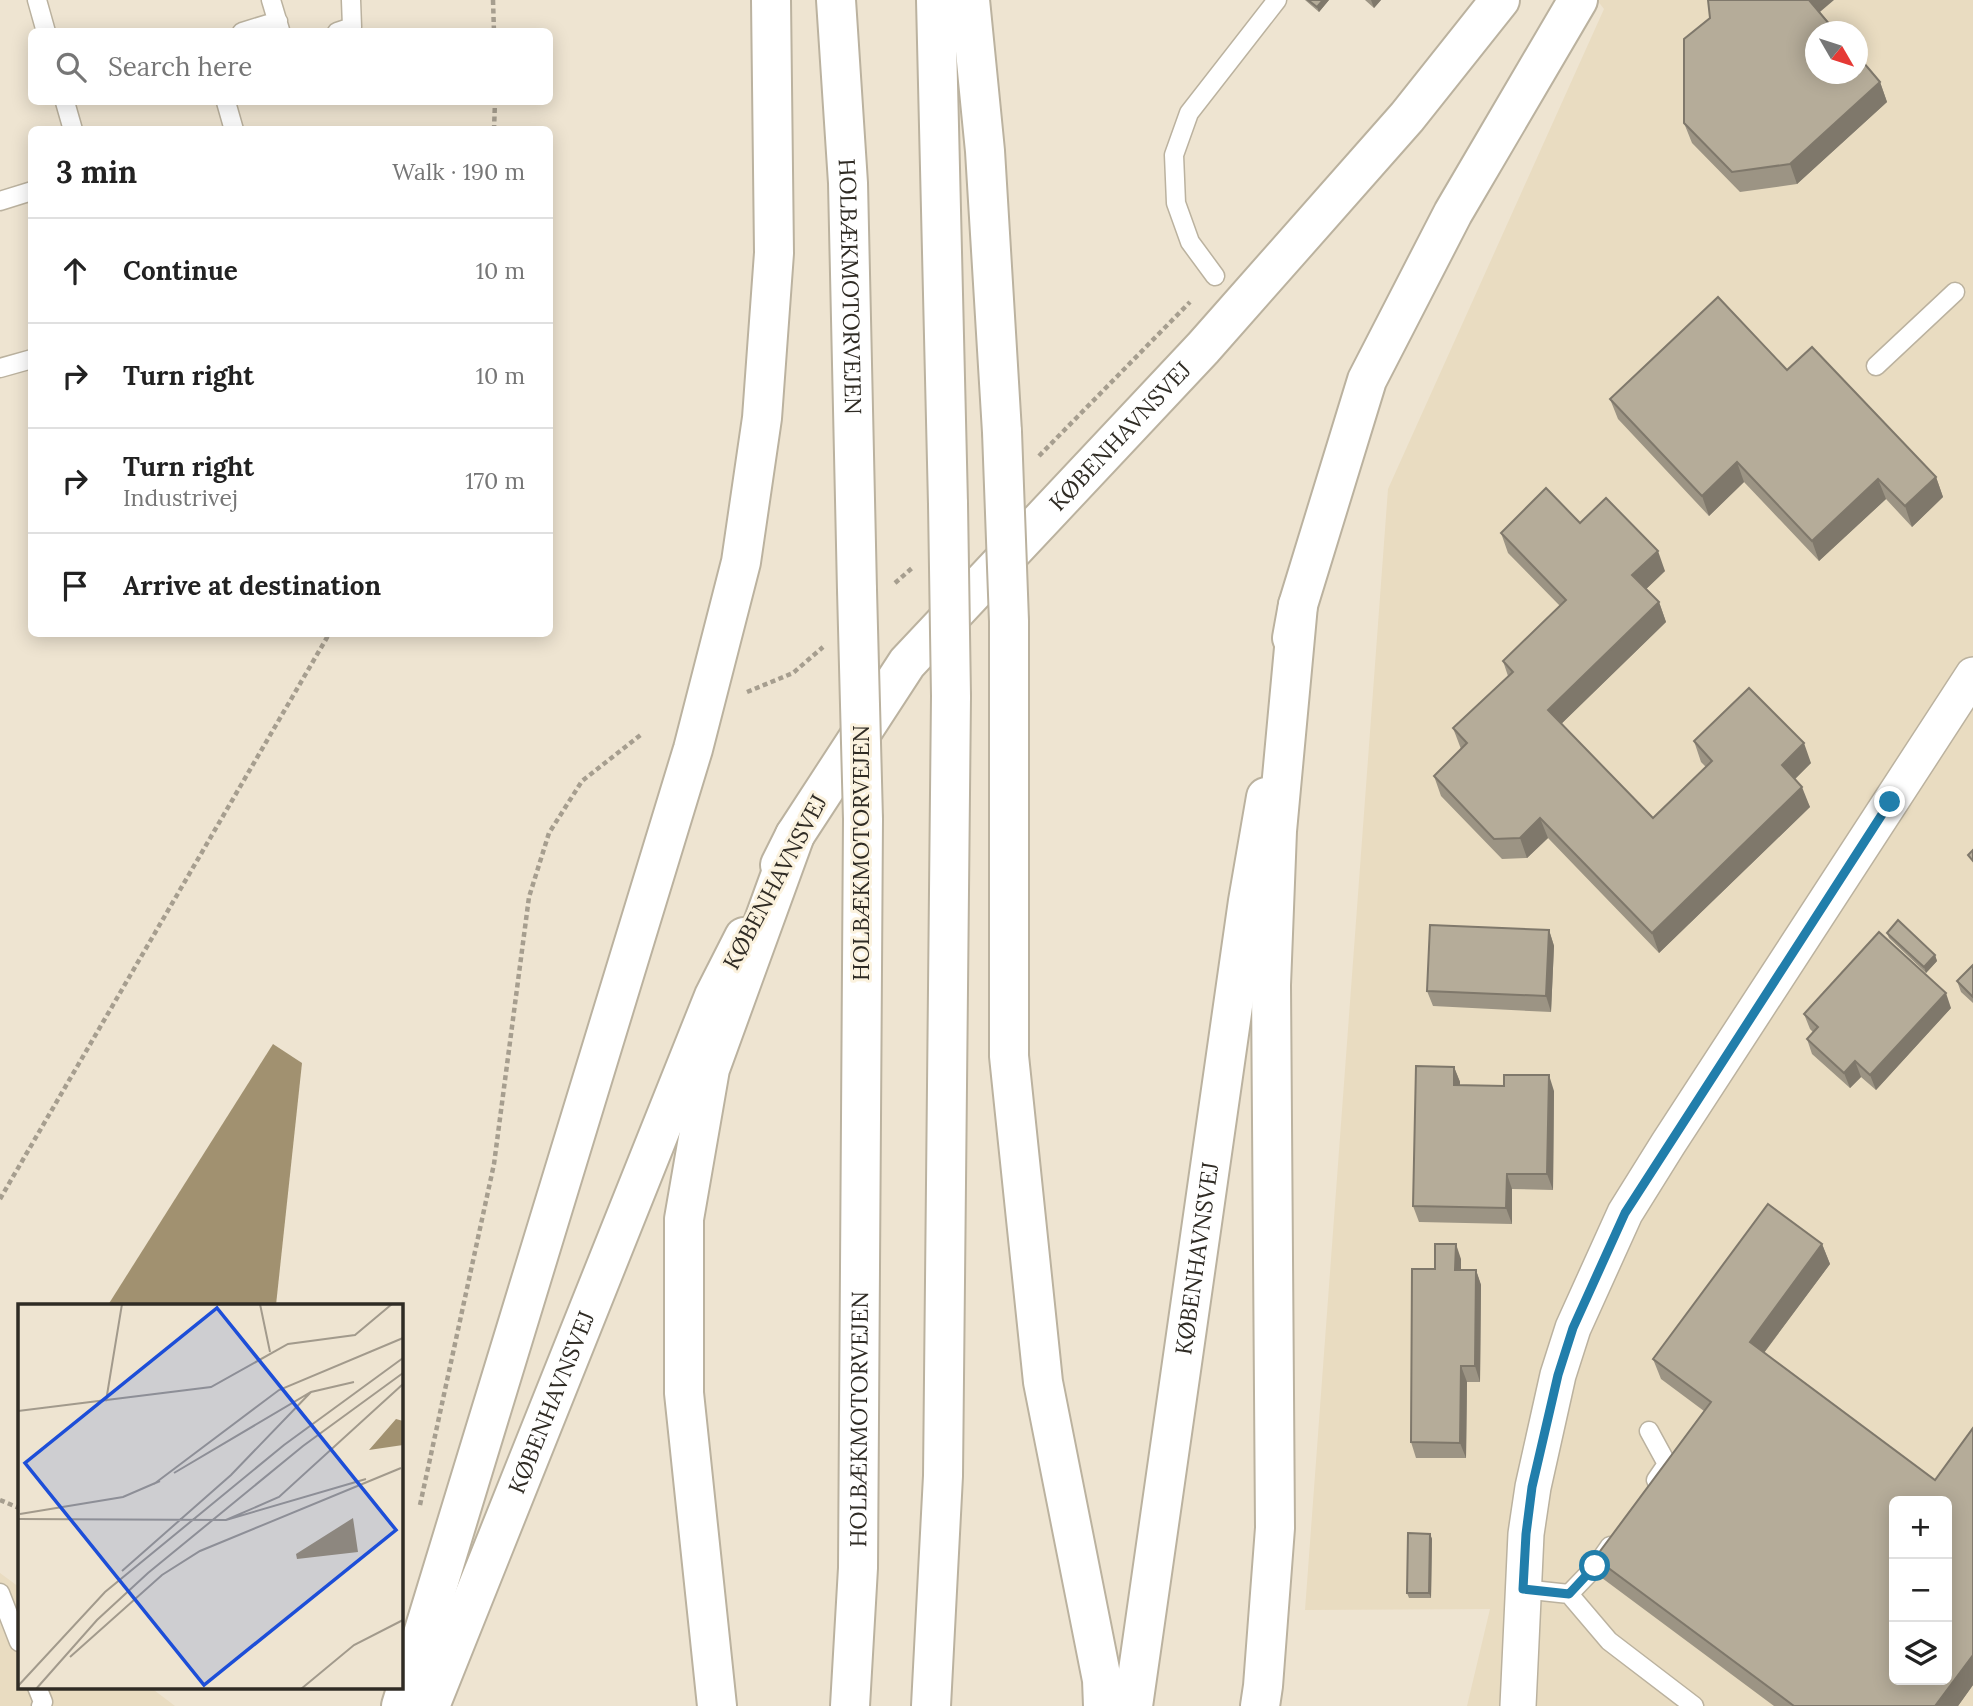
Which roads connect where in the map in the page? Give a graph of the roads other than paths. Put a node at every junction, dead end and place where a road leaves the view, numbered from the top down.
1 (37, 0) edge
2 (271, 0) edge
3 (351, 0) edge
4 (771, 0) edge
5 (836, 0) edge
6 (936, 0) edge
7 (970, 0) edge
8 (1277, 0) edge
9 (1500, 0) edge
10 (1578, 0) edge
11 (279, 26) edge
12 (45, 28) edge
13 (349, 28) edge
14 (66, 105) edge
15 (227, 105) edge
16 (72, 126) edge
17 (233, 126) edge
18 (28, 192) edge
19 (0, 201) edge
20 (1215, 276) road end
21 (1955, 292) dead end
22 (28, 360) edge
23 (1875, 366) dead end
24 (0, 368) edge
25 (1298, 605) junction
26 (1973, 676) edge
27 (1963, 718) edge
28 (795, 835) junction
29 (1649, 1432) dead end
30 (1643, 1498) edge
31 (1619, 1532) edge
32 (1523, 1589) junction
33 (0, 1593) edge
34 (1569, 1594) junction
35 (18, 1640) edge
36 (37, 1688) edge
37 (41, 1706) edge
38 (401, 1706) edge
39 (430, 1706) edge
40 (717, 1706) edge
41 (850, 1706) edge
42 (931, 1706) edge
43 (1103, 1706) edge
44 (1133, 1706) edge
45 (1260, 1706) edge
46 (1518, 1706) edge
47 (1695, 1706) edge

1 - 12 lane
2 - 11 lane
3 - 13 lane
4 - 38 main road
5 - 41 main road, HOLBÆKMOTORVEJEN, bridge
6 - 42 main road, bridge
7 - 43 main road, bridge
8 - 20 lane
9 - 28 main road, KØBENHAVNSVEJ
10 - 25 main road, KØBENHAVNSVEJ
14 - 16 lane
15 - 17 lane
18 - 19 lane
21 - 23 lane
22 - 24 lane
25 - 44 main road, KØBENHAVNSVEJ
25 - 45 main road
26 - 27 street
27 - 32 street
28 - 39 main road, KØBENHAVNSVEJ
28 - 40 main road
29 - 30 lane
31 - 34 lane
32 - 34 lane
32 - 46 street
33 - 35 lane
34 - 47 lane
36 - 37 lane

